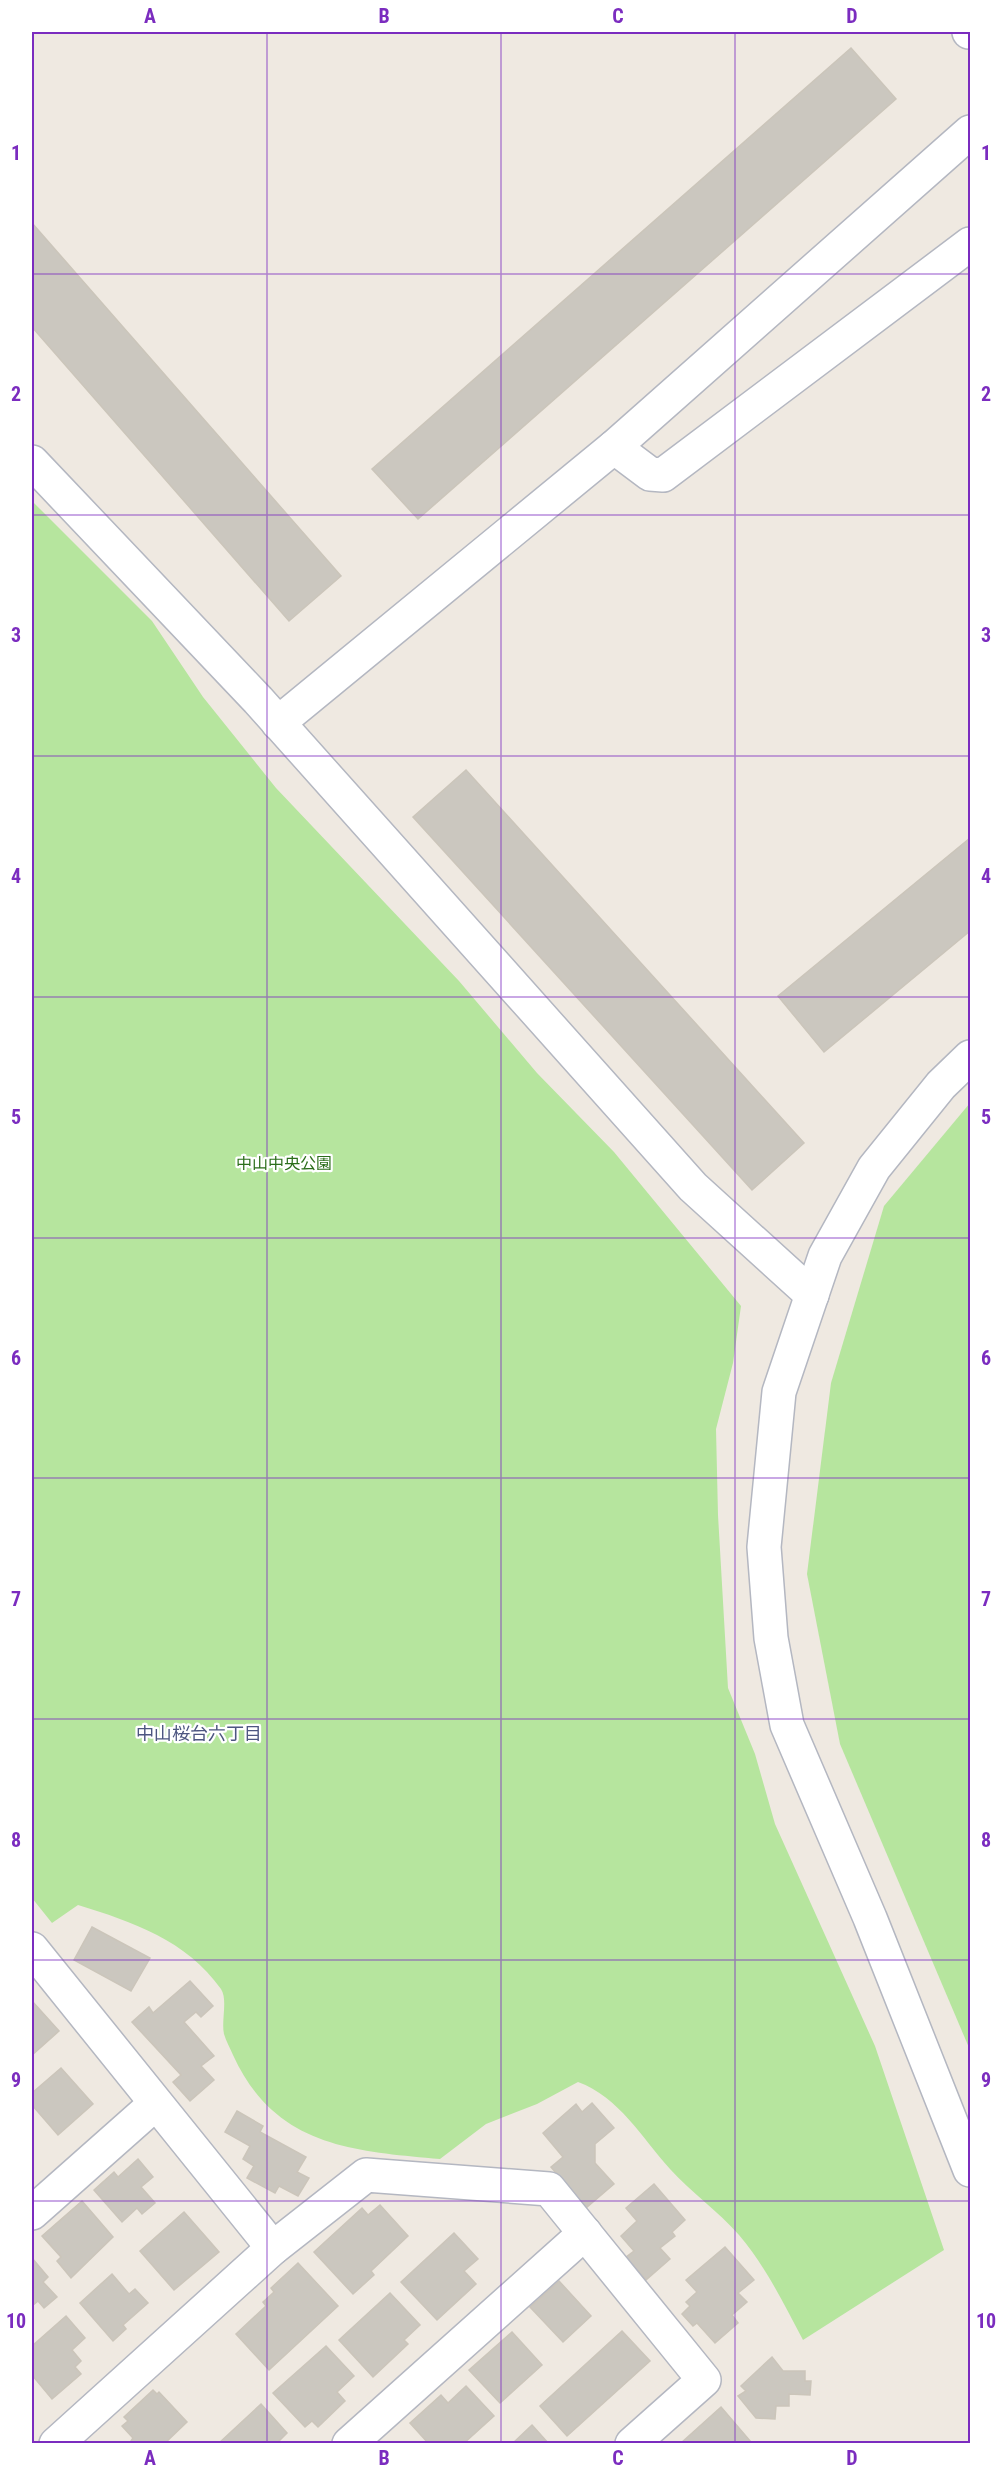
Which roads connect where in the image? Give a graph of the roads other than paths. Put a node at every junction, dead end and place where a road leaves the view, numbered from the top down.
1 (970, 132) edge
2 (970, 244) edge
3 (614, 447) junction
4 (32, 462) edge
5 (278, 723) junction
6 (970, 1057) edge
7 (812, 1295) junction
8 (33, 1953) edge
9 (155, 2104) junction
10 (970, 2170) edge
11 (32, 2213) edge
12 (585, 2233) junction
13 (273, 2248) junction
14 (56, 2444) edge
15 (349, 2444) edge
16 (632, 2444) edge

1 - 3 street
2 - 3 street
3 - 5 street
4 - 5 street
5 - 7 street
6 - 7 street
7 - 10 street
8 - 9 street
9 - 11 street
9 - 13 street
12 - 13 street
12 - 15 street
12 - 16 street
13 - 14 street

